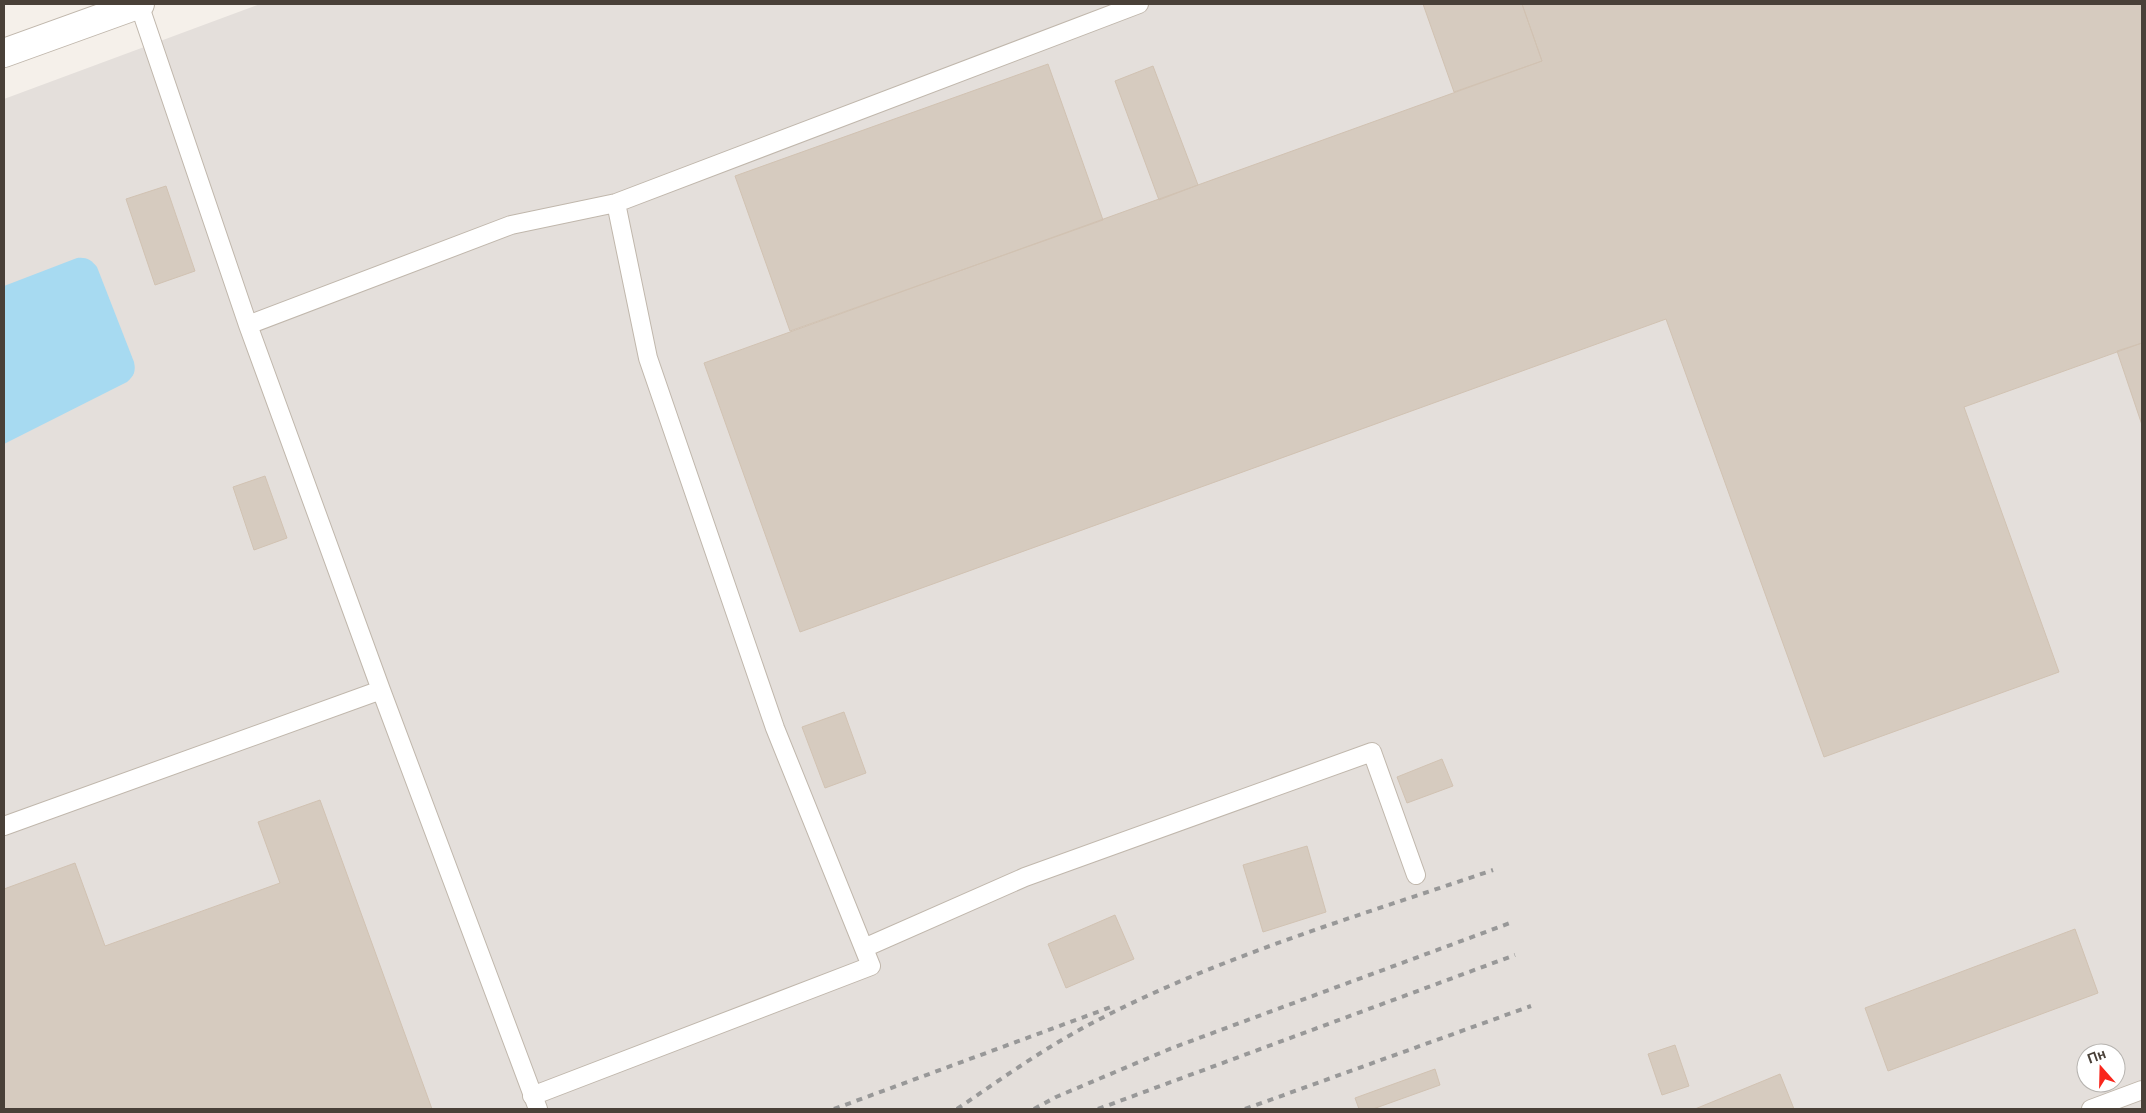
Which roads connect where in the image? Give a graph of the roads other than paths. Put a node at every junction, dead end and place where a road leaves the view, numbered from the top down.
1 (140, 4) edge
2 (1139, 4) edge
3 (4, 53) edge
4 (616, 203) junction
5 (248, 325) junction
6 (381, 690) junction
7 (4, 826) edge
8 (1416, 875) dead end
9 (864, 948) junction
10 (2142, 1090) edge
11 (535, 1103) edge
12 (2091, 1109) edge

1 - 3 street
1 - 5 lane
2 - 4 lane
4 - 5 lane
4 - 9 lane
5 - 6 lane
6 - 7 lane
6 - 11 lane
8 - 9 lane
9 - 11 lane
10 - 12 lane

